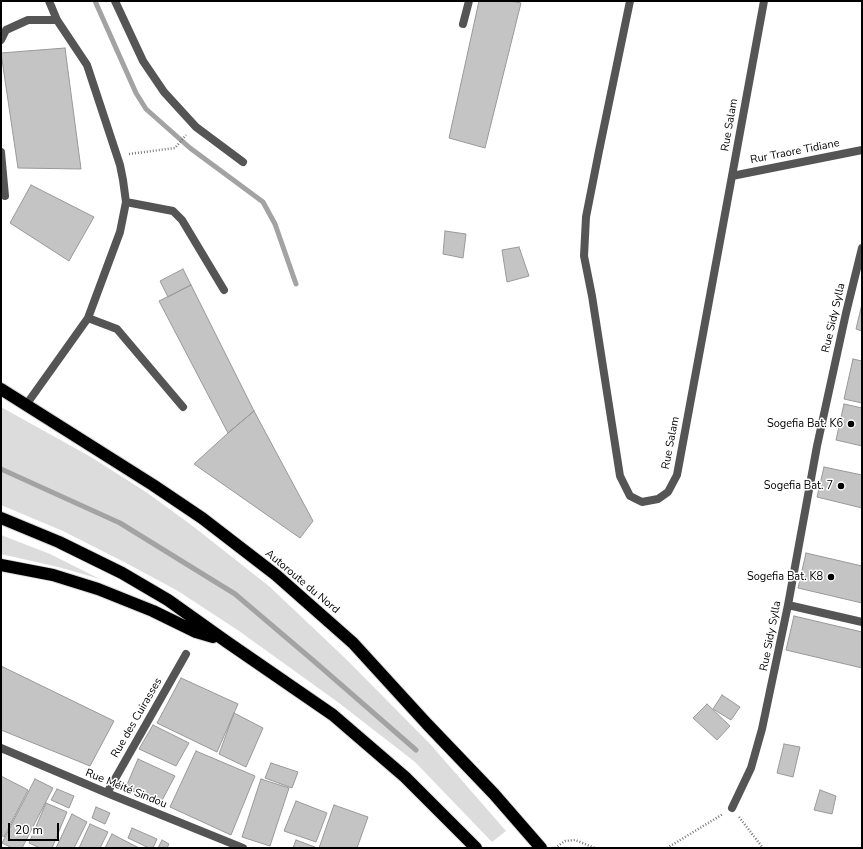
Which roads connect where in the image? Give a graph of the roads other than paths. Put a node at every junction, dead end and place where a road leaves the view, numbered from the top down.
1 (49, 1) edge
2 (115, 1) edge
3 (469, 1) edge
4 (630, 1) edge
5 (764, 1) edge
6 (57, 20) junction
7 (463, 24) dead end
8 (1, 40) edge
9 (862, 150) edge
10 (1, 152) edge
11 (243, 162) dead end
12 (732, 176) junction
13 (5, 196) dead end
14 (126, 202) junction
15 (862, 248) edge
16 (224, 290) dead end
17 (88, 318) junction
18 (1, 389) edge
19 (26, 405) junction
20 (183, 407) dead end
21 (1, 518) edge
22 (1, 565) edge
23 (788, 605) junction
24 (862, 622) edge
25 (227, 642) junction
26 (186, 654) dead end
27 (1, 748) edge
28 (107, 793) junction
29 (732, 808) road end
30 (243, 848) edge
31 (476, 848) edge
32 (541, 848) edge

1 - 6 street
2 - 11 street
3 - 7 street
4 - 12 street, Rue Salam
5 - 12 street, Rue Salam
6 - 8 street
6 - 14 street
9 - 12 street, Rur Traore Tidiane
10 - 13 street
14 - 16 street
14 - 17 street
15 - 23 street, Rue Sidy Sylla
17 - 19 street
17 - 20 street
18 - 19 highway, Autoroute du Nord
19 - 32 highway, Autoroute du Nord
21 - 25 highway
22 - 25 highway
23 - 24 street
23 - 29 street, Rue Sidy Sylla
25 - 31 highway
26 - 28 street, Rue des Cuirasses
27 - 28 street, Rue Méité Sindou
28 - 30 street, Rue Méité Sindou

